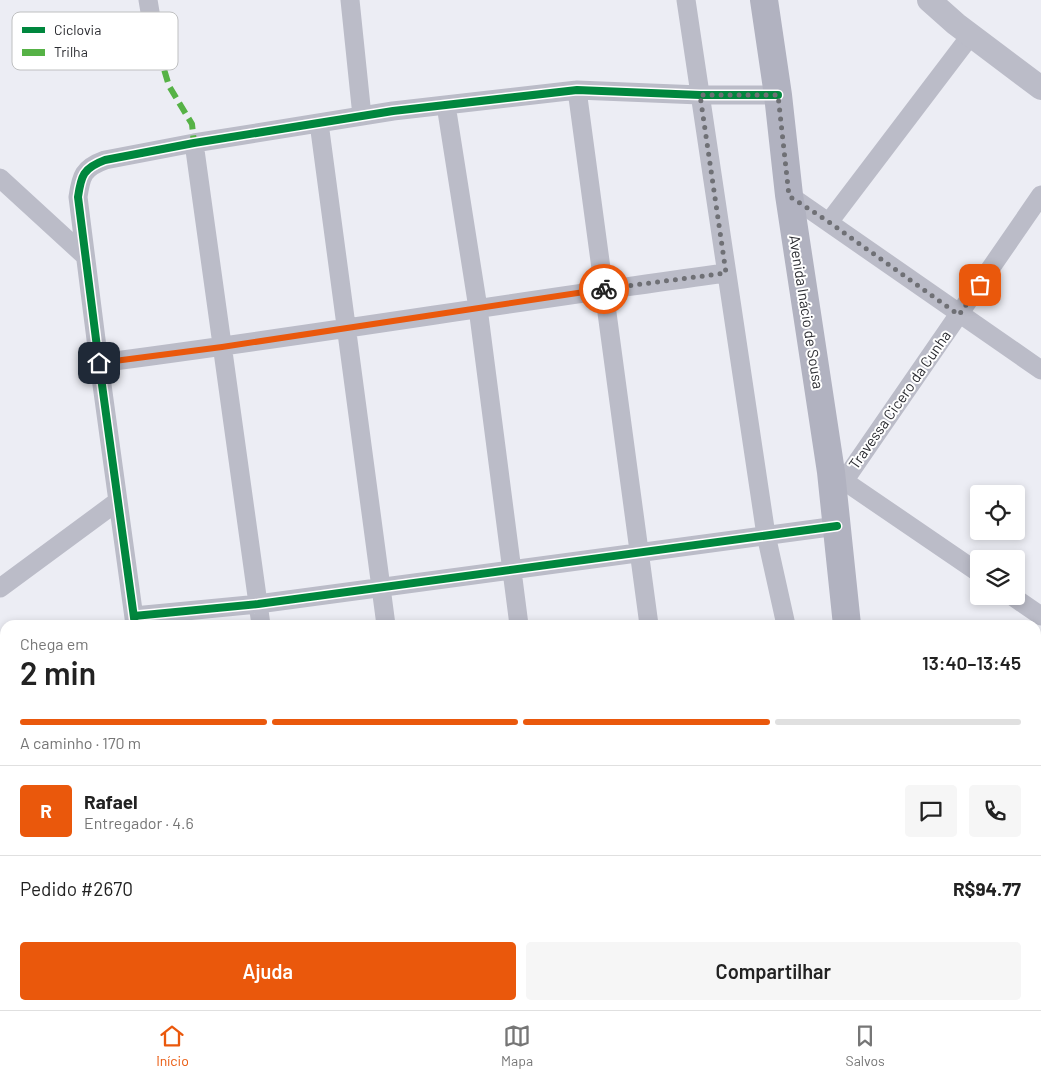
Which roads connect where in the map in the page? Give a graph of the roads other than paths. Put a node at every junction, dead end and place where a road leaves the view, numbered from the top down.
1 (350, 0) edge
2 (686, 0) edge
3 (764, 0) edge
4 (929, 0) edge
5 (971, 35) junction
6 (1041, 88) edge
7 (577, 90) junction
8 (700, 95) junction
9 (778, 95) junction
10 (446, 105) junction
11 (362, 116) junction
12 (319, 123) junction
13 (194, 143) junction
14 (0, 178) edge
15 (1041, 195) edge
16 (789, 196) junction
17 (829, 222) junction
18 (85, 256) junction
19 (726, 273) junction
20 (604, 289) junction
21 (478, 308) junction
22 (959, 315) junction
23 (346, 328) junction
24 (222, 347) junction
25 (99, 363) junction
26 (1041, 370) edge
27 (837, 477) junction
28 (118, 501) junction
29 (837, 526) junction
30 (766, 535) junction
31 (639, 552) junction
32 (970, 567) edge
33 (511, 569) junction
34 (381, 587) junction
35 (0, 588) edge
36 (258, 604) junction
37 (1025, 605) edge
38 (1041, 616) edge
39 (134, 620) edge
40 (260, 620) edge
41 (385, 620) edge
42 (518, 620) edge
43 (648, 620) edge
44 (785, 620) edge
45 (846, 620) edge

1 - 11 street
2 - 8 street
3 - 9 main road, Avenida Inácio de Sousa
4 - 5 street
5 - 6 street
5 - 17 street
7 - 8 street
7 - 10 street
7 - 20 street
8 - 9 street
8 - 19 street
9 - 16 main road, Avenida Inácio de Sousa
10 - 11 street
10 - 21 street
11 - 12 street
12 - 13 street
12 - 23 street
13 - 18 street
13 - 24 street
14 - 18 street
15 - 22 street, Travessa Cicero da Cunha
16 - 17 street
16 - 27 main road, Avenida Inácio de Sousa
17 - 22 street
18 - 25 street
19 - 20 street
19 - 30 street
20 - 21 street
20 - 31 street
21 - 23 street
21 - 33 street
22 - 26 street
22 - 27 street, Travessa Cicero da Cunha
23 - 24 street
23 - 34 street
24 - 25 street
24 - 36 street
25 - 28 street
27 - 29 main road, Avenida Inácio de Sousa
27 - 32 street
28 - 35 street
28 - 39 street
29 - 30 street
29 - 45 main road, Avenida Inácio de Sousa
30 - 31 street
30 - 44 street
31 - 33 street
31 - 43 street
33 - 34 street
33 - 42 street
34 - 36 street
34 - 41 street
36 - 39 street
36 - 40 street
37 - 38 street

